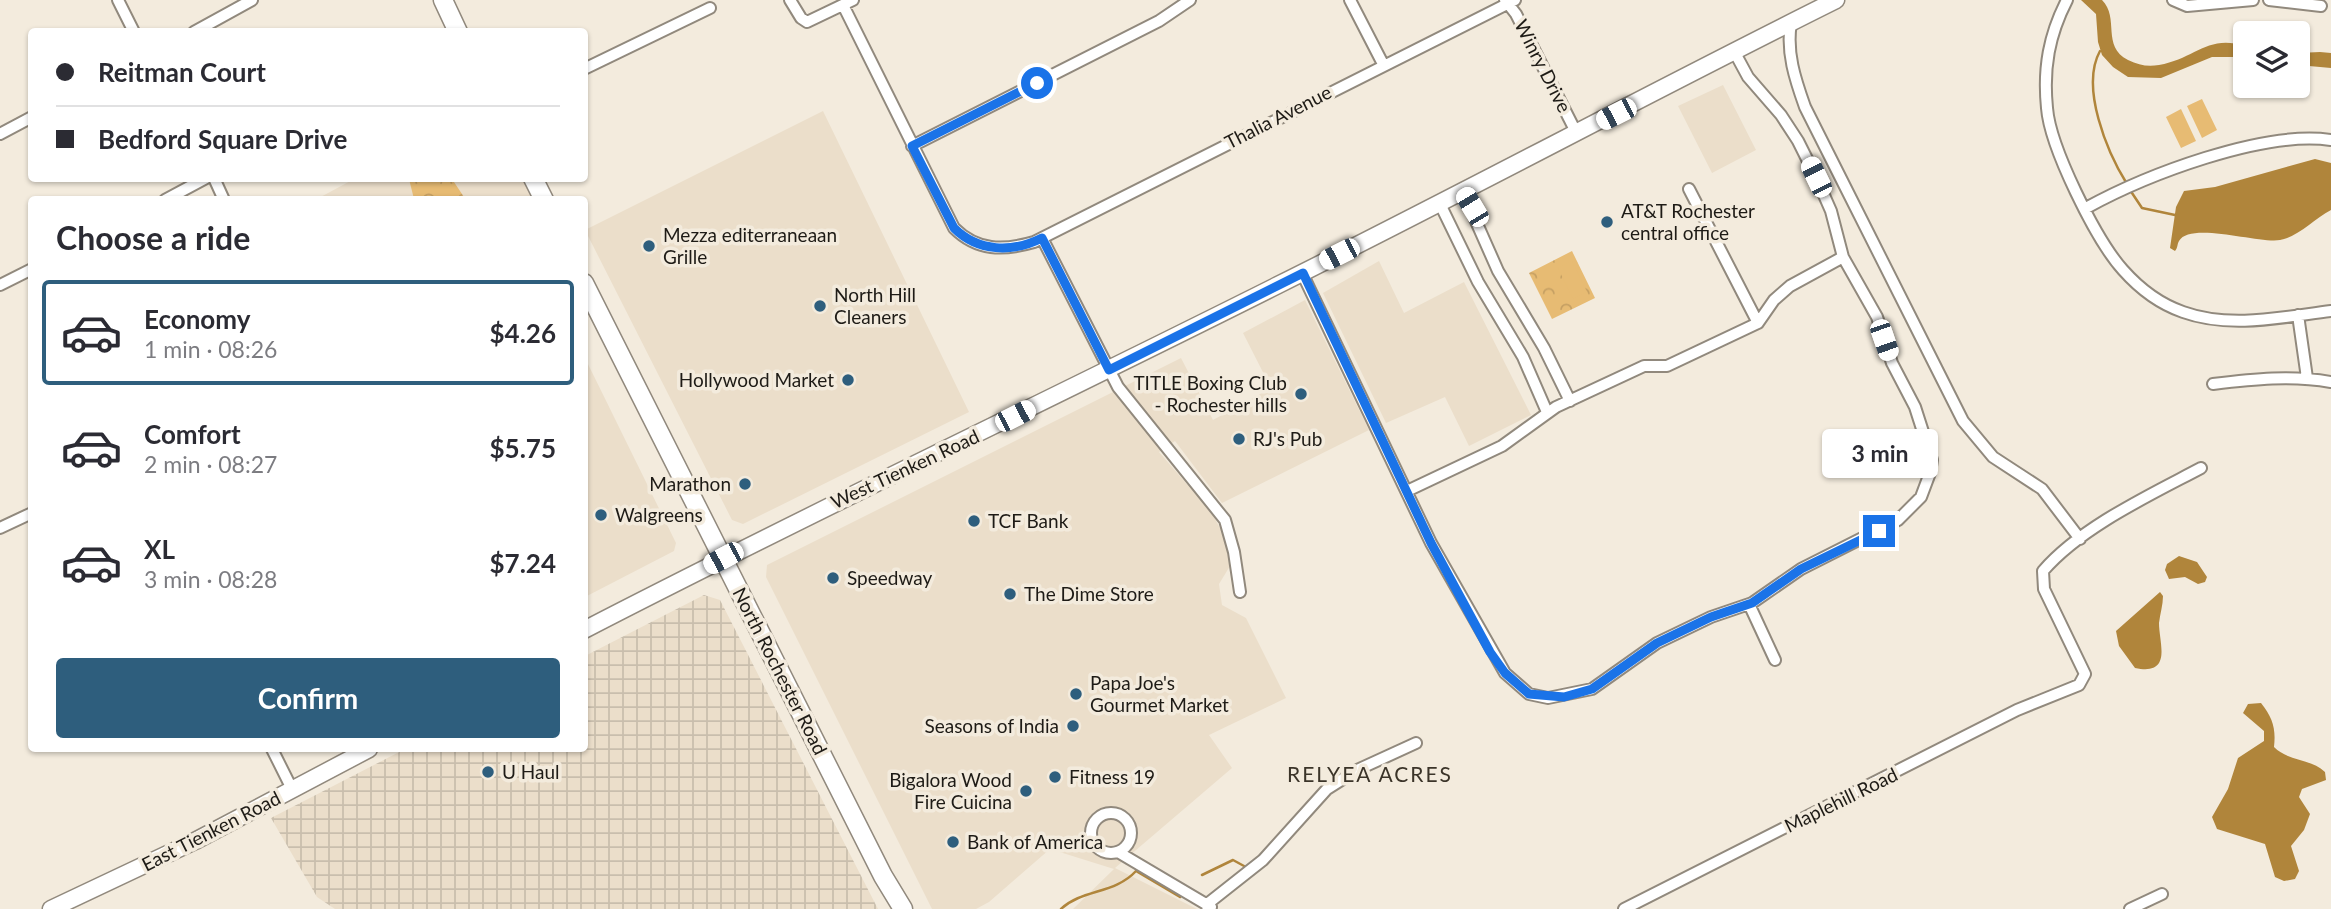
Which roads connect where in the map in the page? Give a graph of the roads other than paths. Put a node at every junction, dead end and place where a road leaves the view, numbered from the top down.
1 (118, 0) edge
2 (253, 0) edge
3 (443, 0) edge
4 (790, 0) edge
5 (1189, 0) edge
6 (1350, 0) edge
7 (2067, 0) edge
8 (2173, 0) edge
9 (2253, 0) edge
10 (2269, 0) edge
11 (1509, 1) edge
12 (1823, 2) edge
13 (848, 3) edge
14 (2322, 6) dead end
15 (710, 8) dead end
16 (1791, 23) junction
17 (132, 28) edge
18 (201, 28) edge
19 (456, 28) edge
20 (1735, 53) junction
21 (1383, 64) junction
22 (588, 67) edge
23 (28, 119) edge
24 (0, 134) edge
25 (1577, 134) junction
26 (2331, 140) edge
27 (912, 146) junction
28 (199, 182) edge
29 (1689, 189) dead end
30 (1463, 192) junction
31 (172, 196) edge
32 (1440, 204) junction
33 (2086, 208) junction
34 (1042, 238) junction
35 (1843, 257) junction
36 (28, 271) edge
37 (1303, 273) junction
38 (0, 285) edge
39 (588, 291) edge
40 (2331, 311) edge
41 (2298, 315) junction
42 (1758, 323) junction
43 (1109, 370) junction
44 (2307, 378) junction
45 (2331, 382) edge
46 (2214, 384) dead end
47 (1570, 401) junction
48 (1547, 412) junction
49 (2201, 467) dead end
50 (1407, 491) junction
51 (28, 515) edge
52 (0, 528) edge
53 (2080, 539) junction
54 (723, 558) junction
55 (1240, 592) dead end
56 (1749, 604) junction
57 (588, 628) edge
58 (1775, 660) dead end
59 (1416, 744) dead end
60 (274, 752) edge
61 (364, 752) edge
62 (293, 791) junction
63 (1129, 842) junction
64 (1118, 852) junction
65 (1137, 862) junction
66 (2162, 894) dead end
67 (1210, 907) edge
68 (51, 909) edge
69 (903, 909) edge
70 (1624, 909) edge
71 (2130, 909) edge

1 - 17 street
2 - 18 street
3 - 19 main road
4 - 13 street
5 - 27 street
6 - 21 street
7 - 33 street
8 - 9 street
10 - 14 street
11 - 21 street, Thalia Avenue
11 - 25 street, Winry Drive
12 - 16 main road, West Tienken Road
13 - 27 street, Thalia Avenue
15 - 22 street
16 - 20 main road, West Tienken Road
16 - 53 street
20 - 25 main road, West Tienken Road
20 - 35 street
21 - 34 street, Thalia Avenue
23 - 24 street
25 - 30 main road, West Tienken Road
26 - 33 street
27 - 34 street, Thalia Avenue
28 - 31 street
29 - 42 street
30 - 32 main road, West Tienken Road
30 - 47 street
32 - 37 main road, West Tienken Road
32 - 48 street
33 - 41 street
34 - 43 street
35 - 42 street
35 - 56 street
36 - 38 street
37 - 43 main road, West Tienken Road
37 - 50 street
39 - 54 main road, North Rochester Road
40 - 41 street
41 - 44 street
42 - 47 street
43 - 54 main road, West Tienken Road
43 - 55 street
44 - 45 street
44 - 46 street
47 - 48 street
48 - 50 street
49 - 53 street
50 - 56 street
51 - 52 street
53 - 70 street, Maplehill Road
54 - 57 main road
54 - 69 main road, North Rochester Road
56 - 58 street
59 - 67 street
60 - 62 street
61 - 62 main road, East Tienken Road
62 - 68 main road, East Tienken Road
63 - 64 street
63 - 64 street
63 - 65 street
64 - 65 street
65 - 67 street
66 - 71 street

